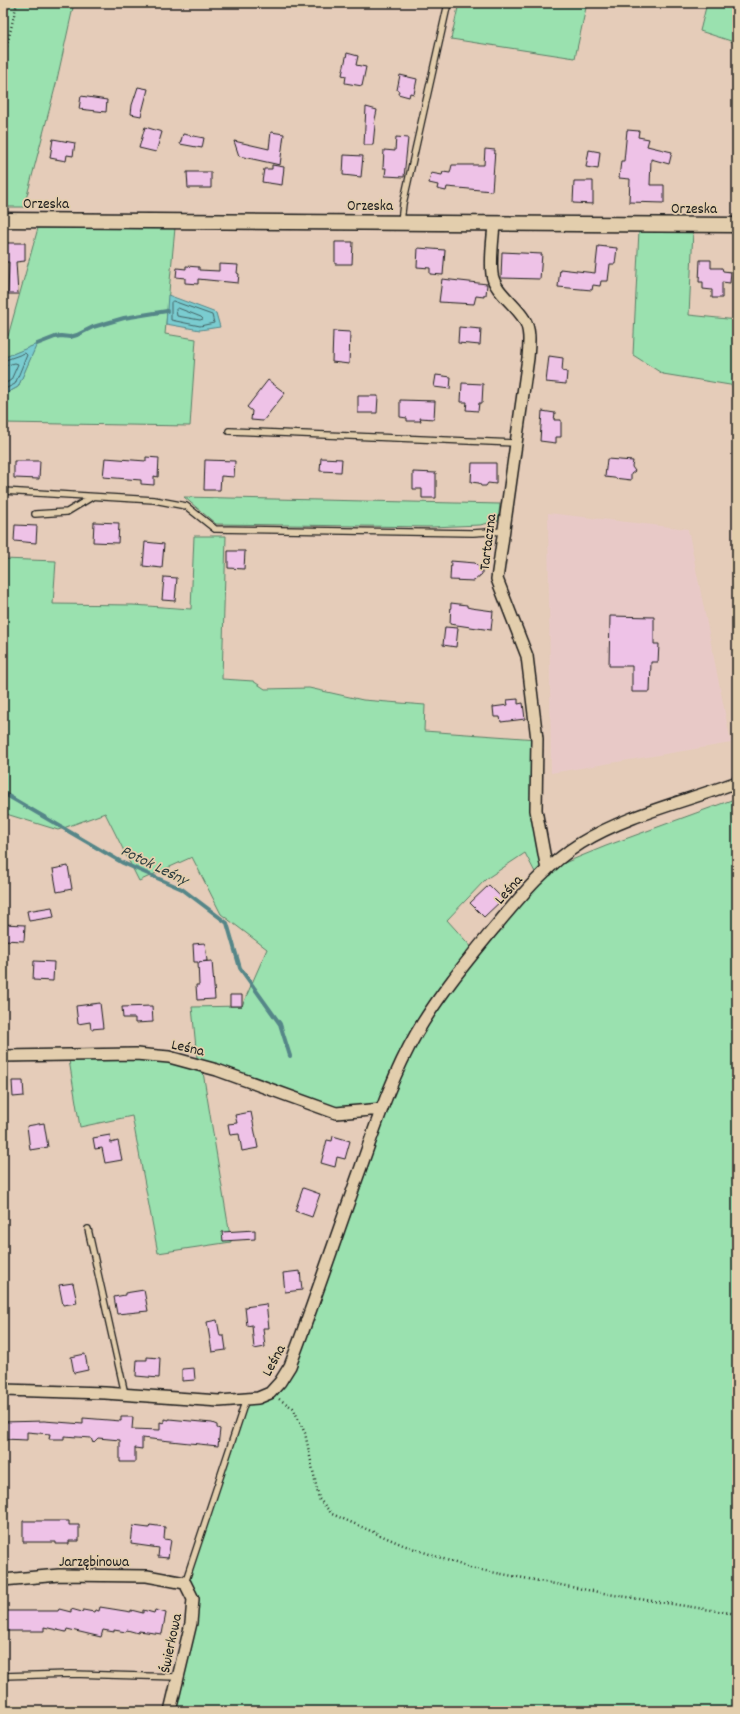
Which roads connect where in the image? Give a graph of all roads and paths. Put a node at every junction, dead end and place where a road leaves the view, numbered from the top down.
1 (17, 3) edge
2 (448, 3) edge
3 (3, 62) edge
4 (3, 220) edge
5 (401, 222) junction
6 (494, 224) junction
7 (737, 225) edge
8 (229, 432) dead end
9 (516, 443) junction
10 (3, 491) edge
11 (92, 497) junction
12 (35, 514) dead end
13 (504, 531) junction
14 (737, 782) edge
15 (546, 870) junction
16 (3, 1056) edge
17 (382, 1109) junction
18 (88, 1229) dead end
19 (3, 1390) edge
20 (270, 1393) junction
21 (125, 1394) junction
22 (246, 1399) junction
23 (3, 1580) edge
24 (185, 1583) junction
25 (737, 1614) edge
26 (3, 1676) edge
27 (178, 1677) junction
28 (170, 1711) edge

1 - 3 path
2 - 5 lane
4 - 5 street, Orzeska
5 - 6 street, Orzeska
6 - 7 street, Orzeska
6 - 9 street, Tartaczna
8 - 9 lane
9 - 13 street, Tartaczna
10 - 11 lane
11 - 12 lane
11 - 13 lane
13 - 15 street, Tartaczna
14 - 15 street, Leśna
15 - 17 street, Leśna
16 - 17 street, Leśna
17 - 20 street, Leśna
18 - 21 lane
19 - 21 street, Leśna
20 - 22 street, Leśna
20 - 25 path
21 - 22 street, Leśna
22 - 24 lane
23 - 24 street, Jarzębinowa
24 - 27 street, Świerkowa
26 - 27 lane
27 - 28 street, Świerkowa

